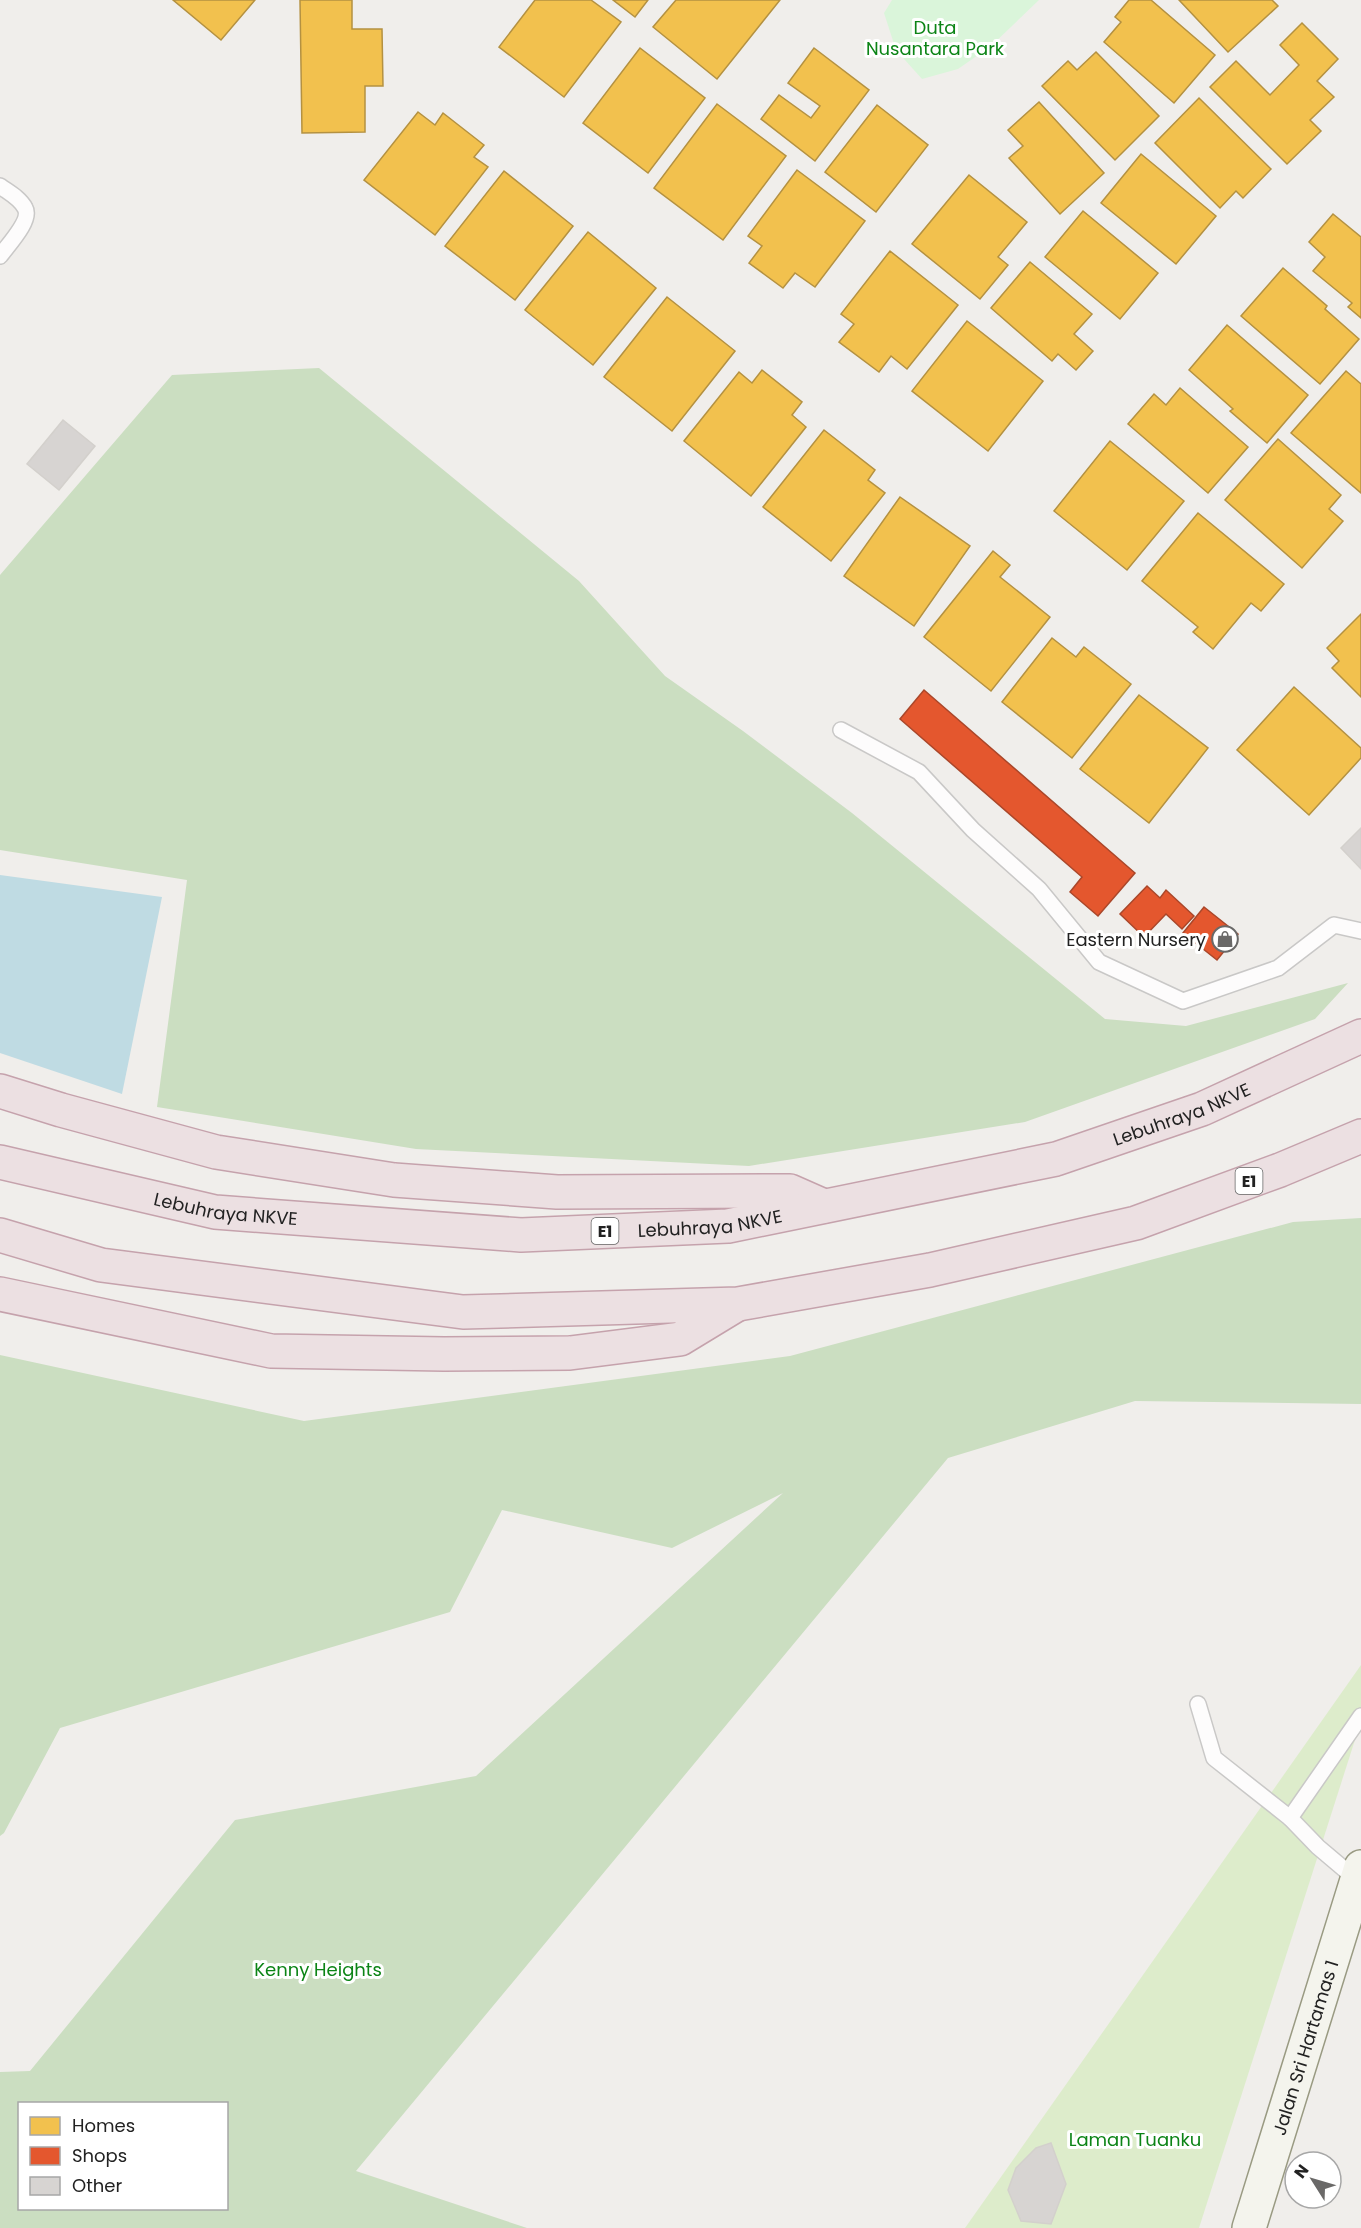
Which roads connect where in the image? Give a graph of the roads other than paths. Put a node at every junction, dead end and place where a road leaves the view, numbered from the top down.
1 (0, 186) edge
2 (0, 256) edge
3 (841, 730) dead end
4 (1361, 931) edge
5 (1361, 1036) edge
6 (0, 1091) edge
7 (1361, 1136) edge
8 (0, 1162) edge
9 (824, 1206) junction
10 (0, 1235) edge
11 (0, 1294) edge
12 (738, 1305) junction
13 (1198, 1704) dead end
14 (1361, 1716) edge
15 (1290, 1818) junction
16 (1359, 1873) edge
17 (1249, 2228) edge

1 - 2 lane
3 - 4 lane
5 - 9 highway, Lebuhraya NKVE / E1
6 - 9 highway
7 - 12 highway, E1
8 - 9 highway, Lebuhraya NKVE / E1
10 - 12 highway, E1
11 - 12 highway
13 - 15 lane
14 - 15 lane
15 - 16 lane
16 - 17 street, Jalan Sri Hartamas 1

